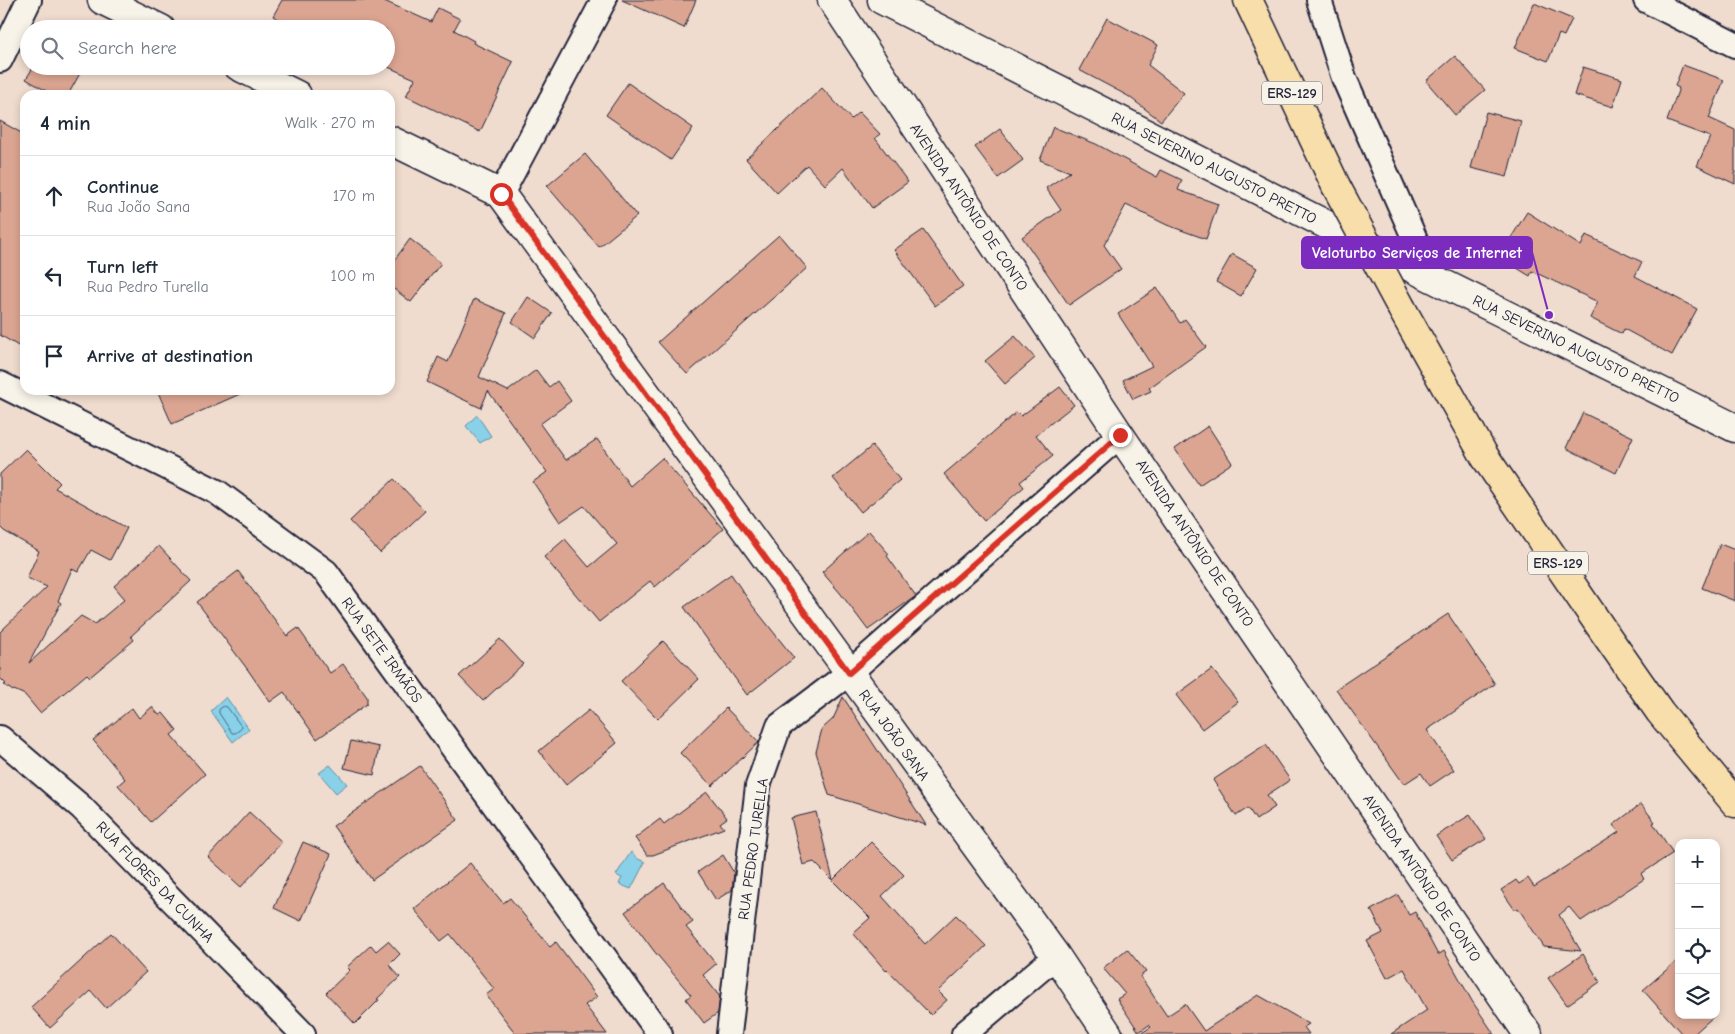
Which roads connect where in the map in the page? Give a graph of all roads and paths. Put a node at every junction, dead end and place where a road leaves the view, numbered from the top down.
1 (29, 0) edge
2 (102, 0) edge
3 (604, 0) edge
4 (832, 0) edge
5 (882, 0) edge
6 (1248, 0) edge
7 (1319, 0) edge
8 (1646, 0) edge
9 (143, 20) edge
10 (1735, 45) edge
11 (0, 60) edge
12 (256, 75) edge
13 (287, 90) edge
14 (395, 142) edge
15 (501, 194) junction
16 (1432, 278) junction
17 (0, 384) edge
18 (20, 394) edge
19 (22, 395) edge
20 (1735, 428) edge
21 (1120, 435) junction
22 (849, 673) junction
23 (0, 738) edge
24 (1735, 803) edge
25 (1056, 956) junction
26 (303, 1034) edge
27 (660, 1034) edge
28 (730, 1034) edge
29 (964, 1034) edge
30 (1108, 1034) edge
31 (1528, 1034) edge

1 - 11 street
2 - 9 street
3 - 15 street
4 - 21 street, AVENIDA ANTÔNIO DE CONTO
5 - 16 street, RUA SEVERINO AUGUSTO PRETTO
6 - 24 main road, ERS-129, bridge
7 - 16 street
8 - 10 street
12 - 13 street
14 - 15 street
15 - 22 street, RUA JOÃO SANA
16 - 20 street, RUA SEVERINO AUGUSTO PRETTO
17 - 18 street, RUA SETE IRMÃOS
19 - 27 street, RUA SETE IRMÃOS
21 - 22 street, RUA PEDRO TURELLA
21 - 31 street, AVENIDA ANTÔNIO DE CONTO
22 - 25 street, RUA JOÃO SANA
22 - 28 street, RUA PEDRO TURELLA
23 - 26 street, RUA FLORES DA CUNHA
25 - 29 street
25 - 30 street, RUA JOÃO SANA

